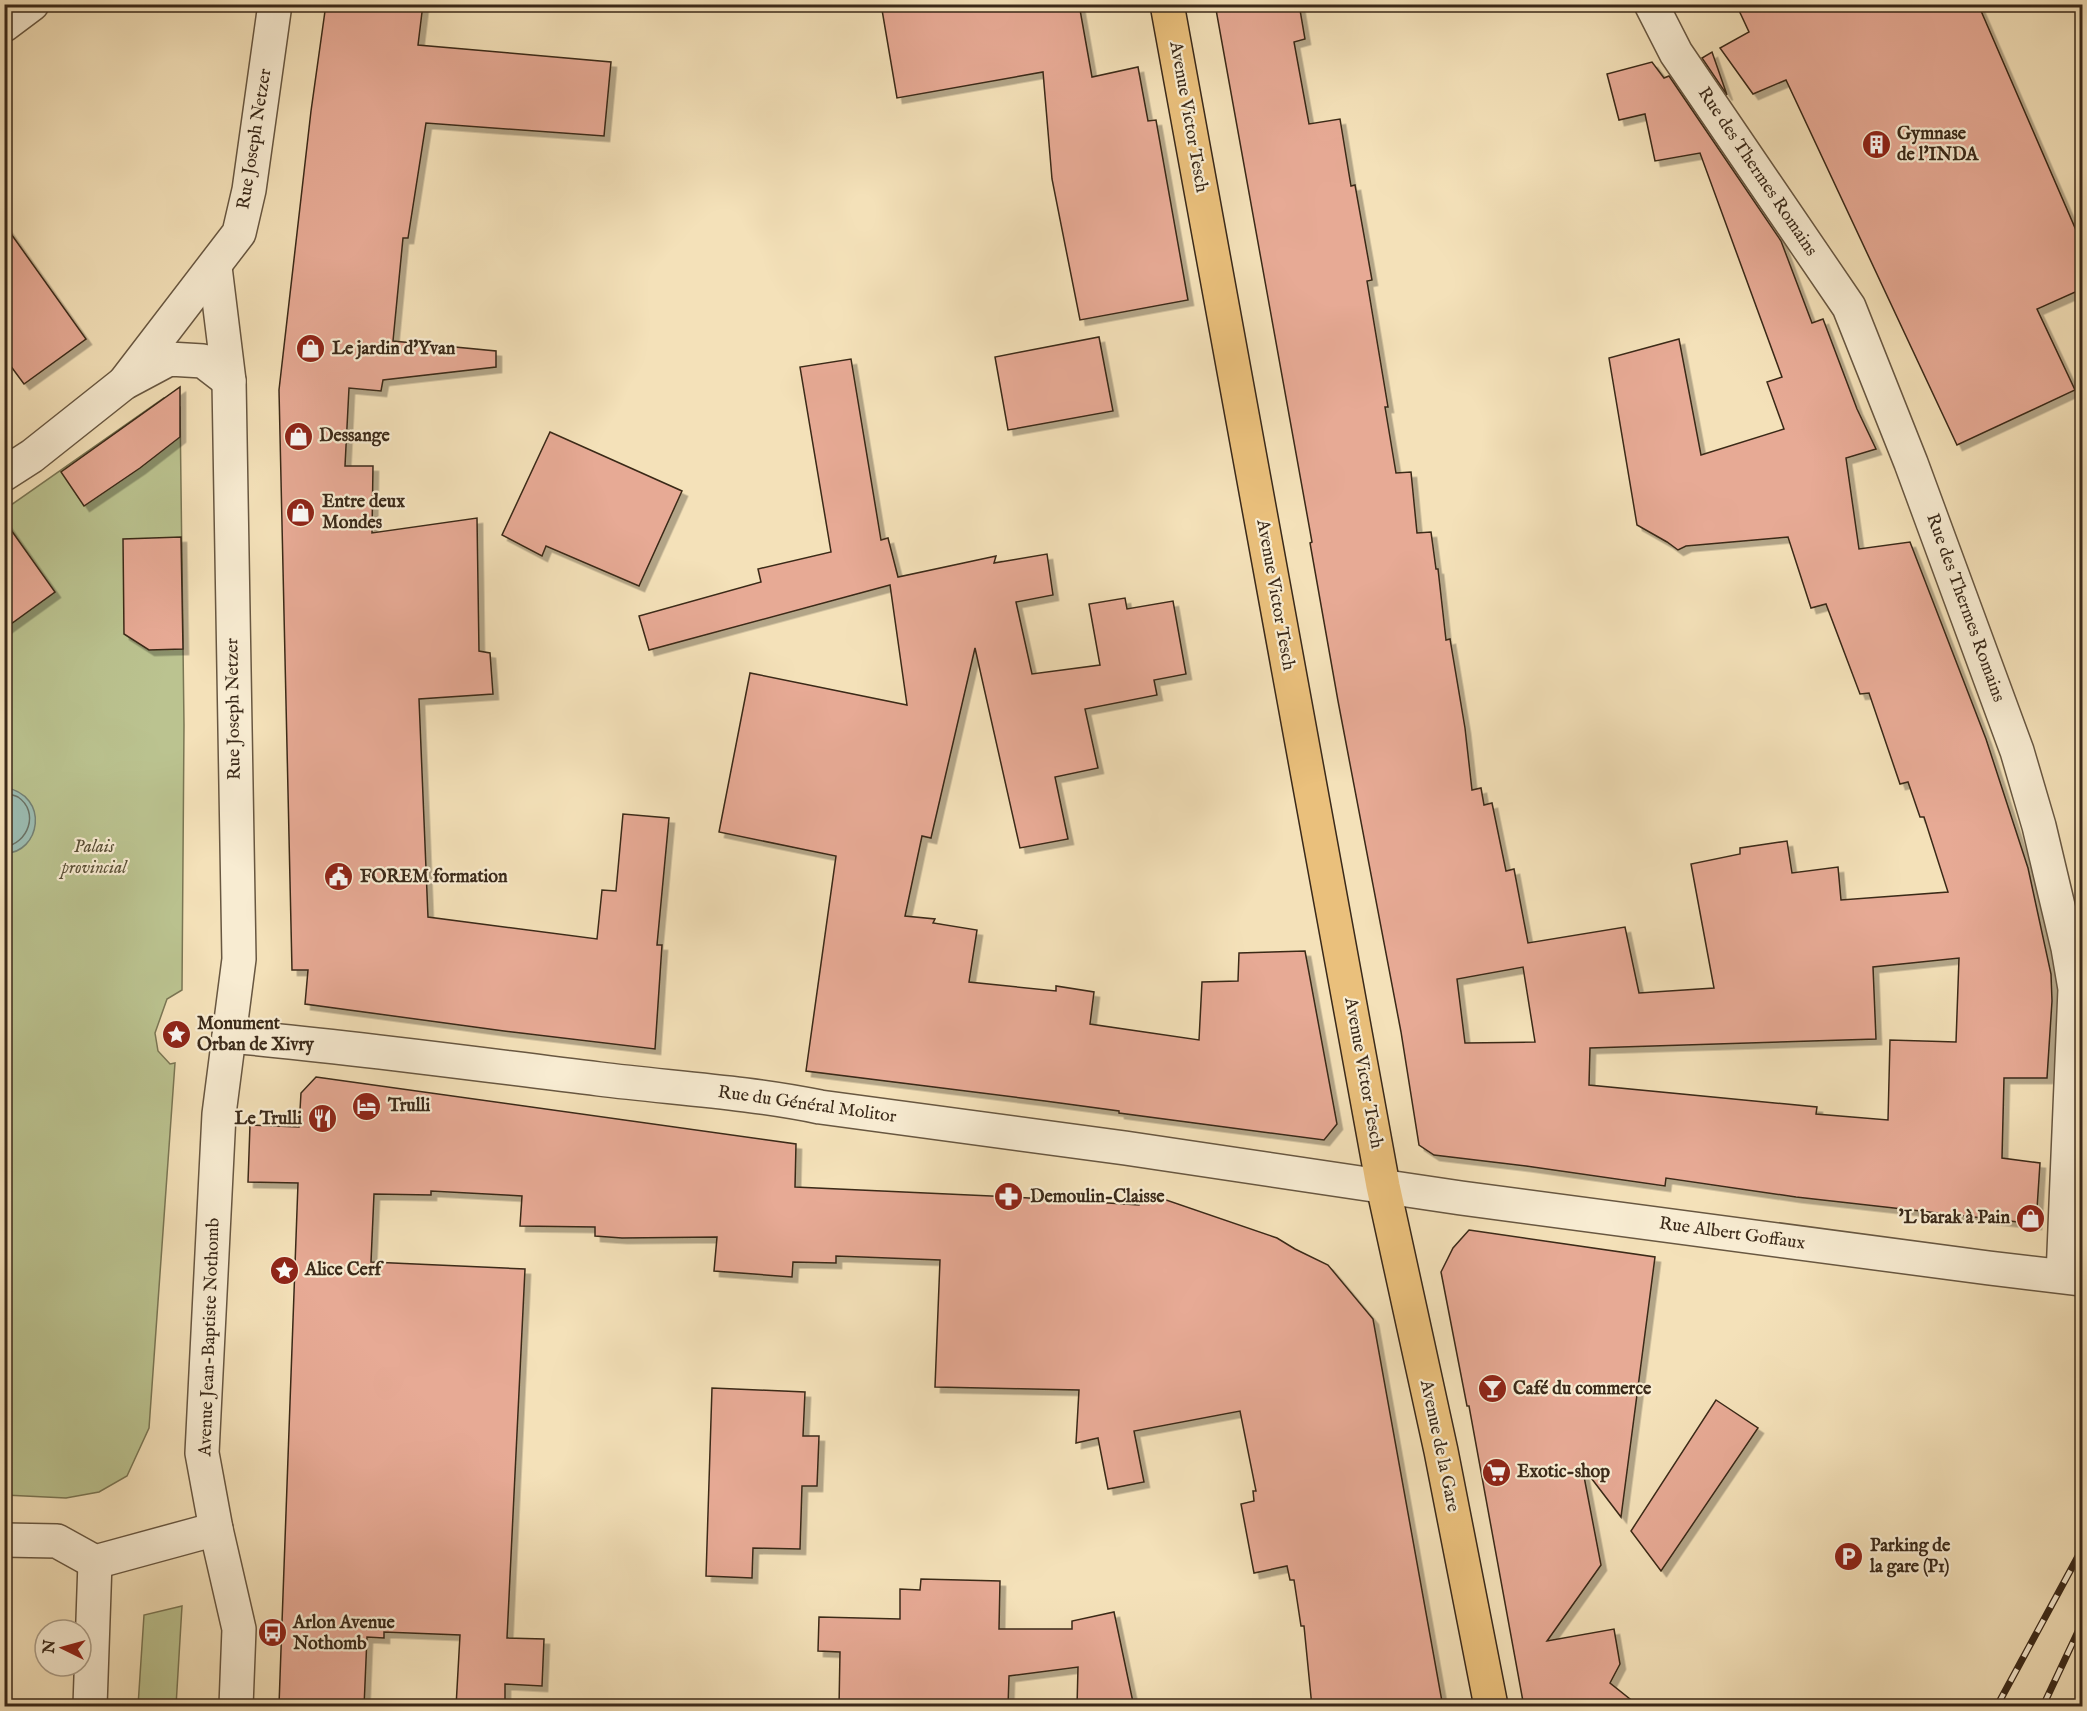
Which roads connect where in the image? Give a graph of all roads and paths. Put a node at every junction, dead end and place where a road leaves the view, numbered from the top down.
1 (32, 4) edge
2 (275, 4) edge
3 (1167, 4) edge
4 (1651, 4) edge
5 (4, 25) edge
6 (215, 267) junction
7 (229, 381) junction
8 (124, 383) junction
9 (4, 474) edge
10 (229, 1036) junction
11 (1383, 1186) junction
12 (2073, 1277) edge
13 (216, 1529) junction
14 (4, 1540) edge
15 (95, 1562) junction
16 (90, 1707) edge
17 (236, 1707) edge
18 (1491, 1707) edge

1 - 5 street
2 - 6 street, Rue Joseph Netzer
3 - 11 main road, Avenue Victor Tesch
4 - 12 street, Rue des Thermes Romains
6 - 7 street, Rue Joseph Netzer
6 - 8 street, Rue Joseph Netzer
7 - 8 street
7 - 10 street, Rue Joseph Netzer
8 - 9 street
10 - 11 street, Rue du Général Molitor
10 - 13 street, Avenue Jean-Baptiste Nothomb
11 - 12 street, Rue Albert Goffaux
11 - 18 main road, Avenue de la Gare
13 - 15 street
13 - 17 street, Avenue Jean-Baptiste Nothomb
14 - 15 street
15 - 16 street

